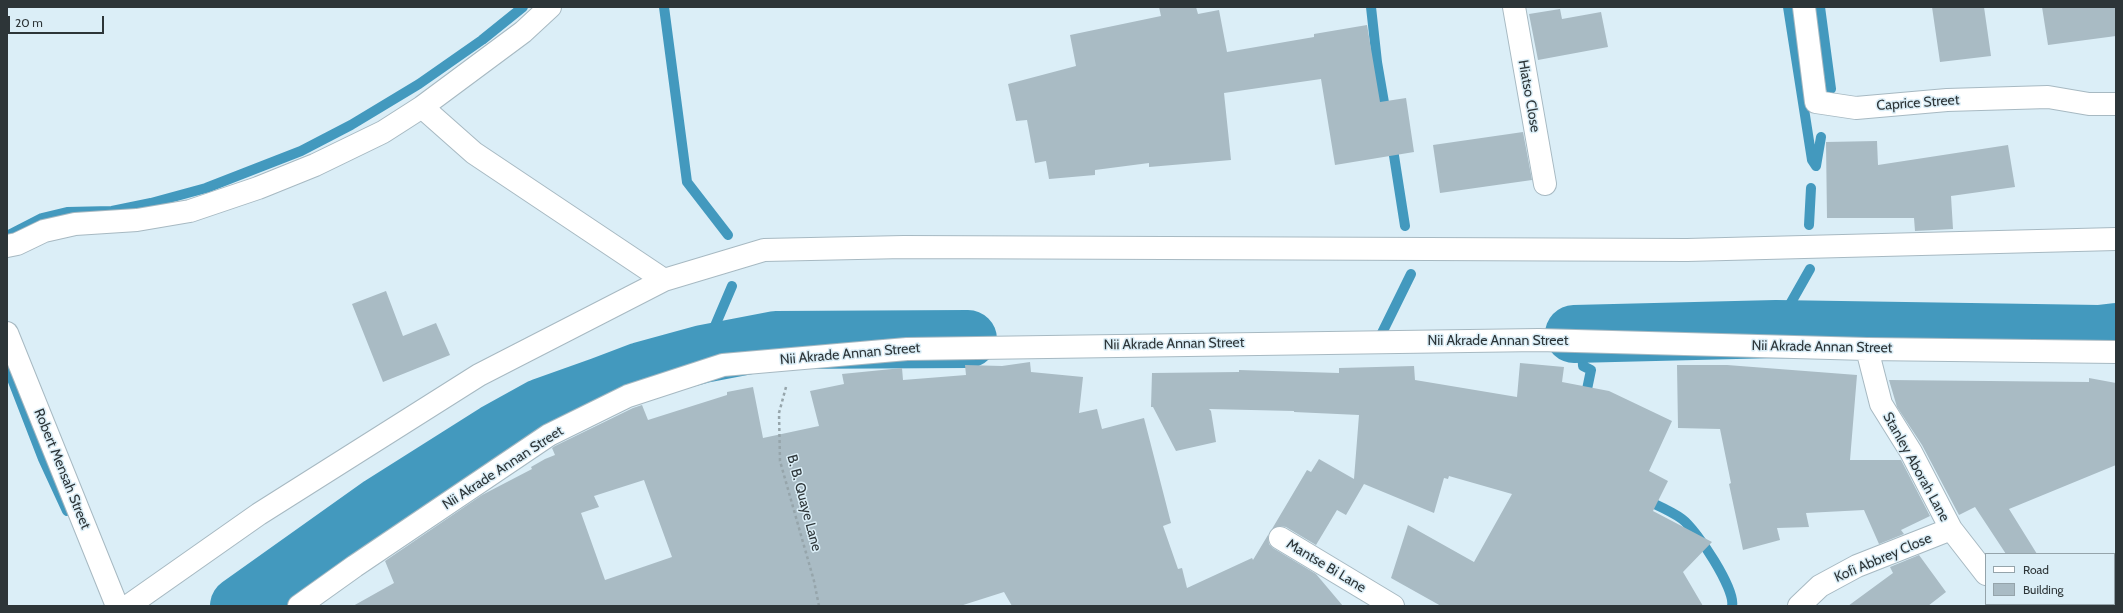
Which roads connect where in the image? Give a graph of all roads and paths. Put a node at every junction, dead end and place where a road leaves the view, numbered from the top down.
1 (550, 7) edge
2 (1514, 7) edge
3 (1804, 7) edge
4 (2116, 104) edge
5 (422, 107) junction
6 (1545, 184) dead end
7 (2116, 239) edge
8 (7, 246) edge
9 (664, 280) junction
10 (7, 333) edge
11 (1867, 349) junction
12 (2116, 352) edge
13 (794, 359) junction
14 (1951, 529) junction
15 (1280, 538) dead end
16 (1985, 573) edge
17 (117, 606) edge
18 (128, 606) edge
19 (299, 606) edge
20 (819, 606) edge
21 (1393, 606) edge
22 (1799, 606) edge

1 - 5 street
2 - 6 street, Hiatso Close
3 - 4 street, Caprice Street
5 - 8 street
5 - 9 street
7 - 9 street
9 - 18 street
10 - 17 street, Robert Mensah Street
11 - 12 street, Nii Akrade Annan Street
11 - 13 street, Nii Akrade Annan Street
11 - 14 street, Stanley Aborah Lane
13 - 19 street, Nii Akrade Annan Street
13 - 20 path, B. B. Quaye Lane
14 - 16 street, Stanley Aborah Lane
14 - 22 street, Kofi Abbrey Close
15 - 21 street, Mantse Bi Lane

